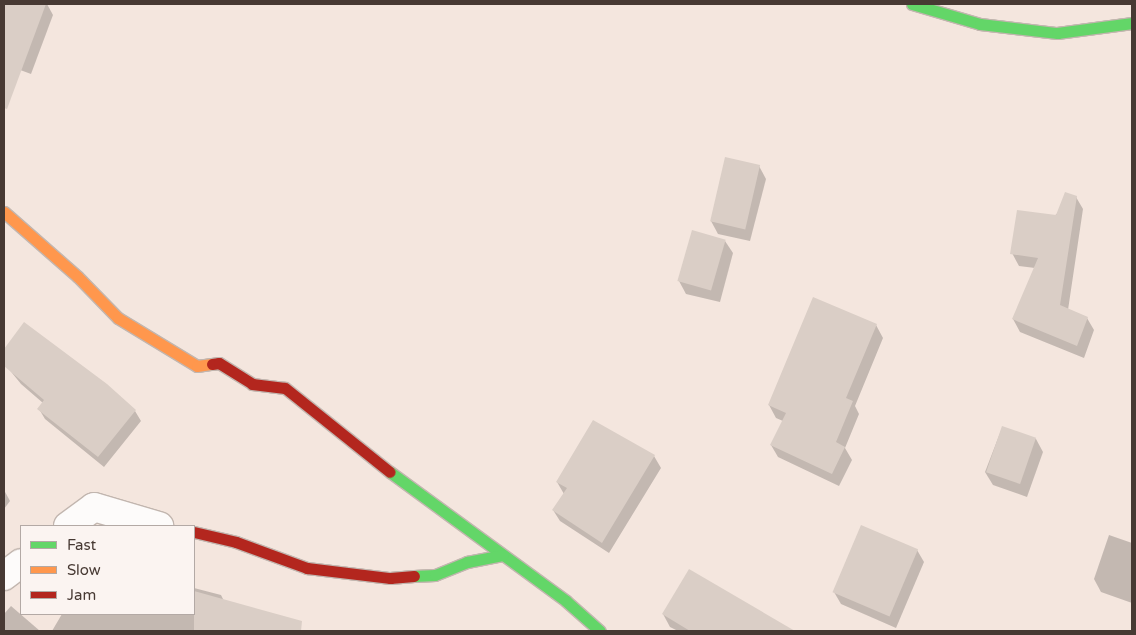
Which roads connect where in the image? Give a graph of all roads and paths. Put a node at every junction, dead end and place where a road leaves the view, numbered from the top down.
1 (912, 4) edge
2 (1132, 23) edge
3 (4, 212) edge
4 (69, 525) edge
5 (156, 525) edge
6 (195, 532) edge
7 (502, 555) junction
8 (20, 564) edge
9 (4, 576) edge
10 (600, 631) edge

1 - 2 street
3 - 7 street
4 - 5 street
6 - 7 street
7 - 10 street
8 - 9 street

